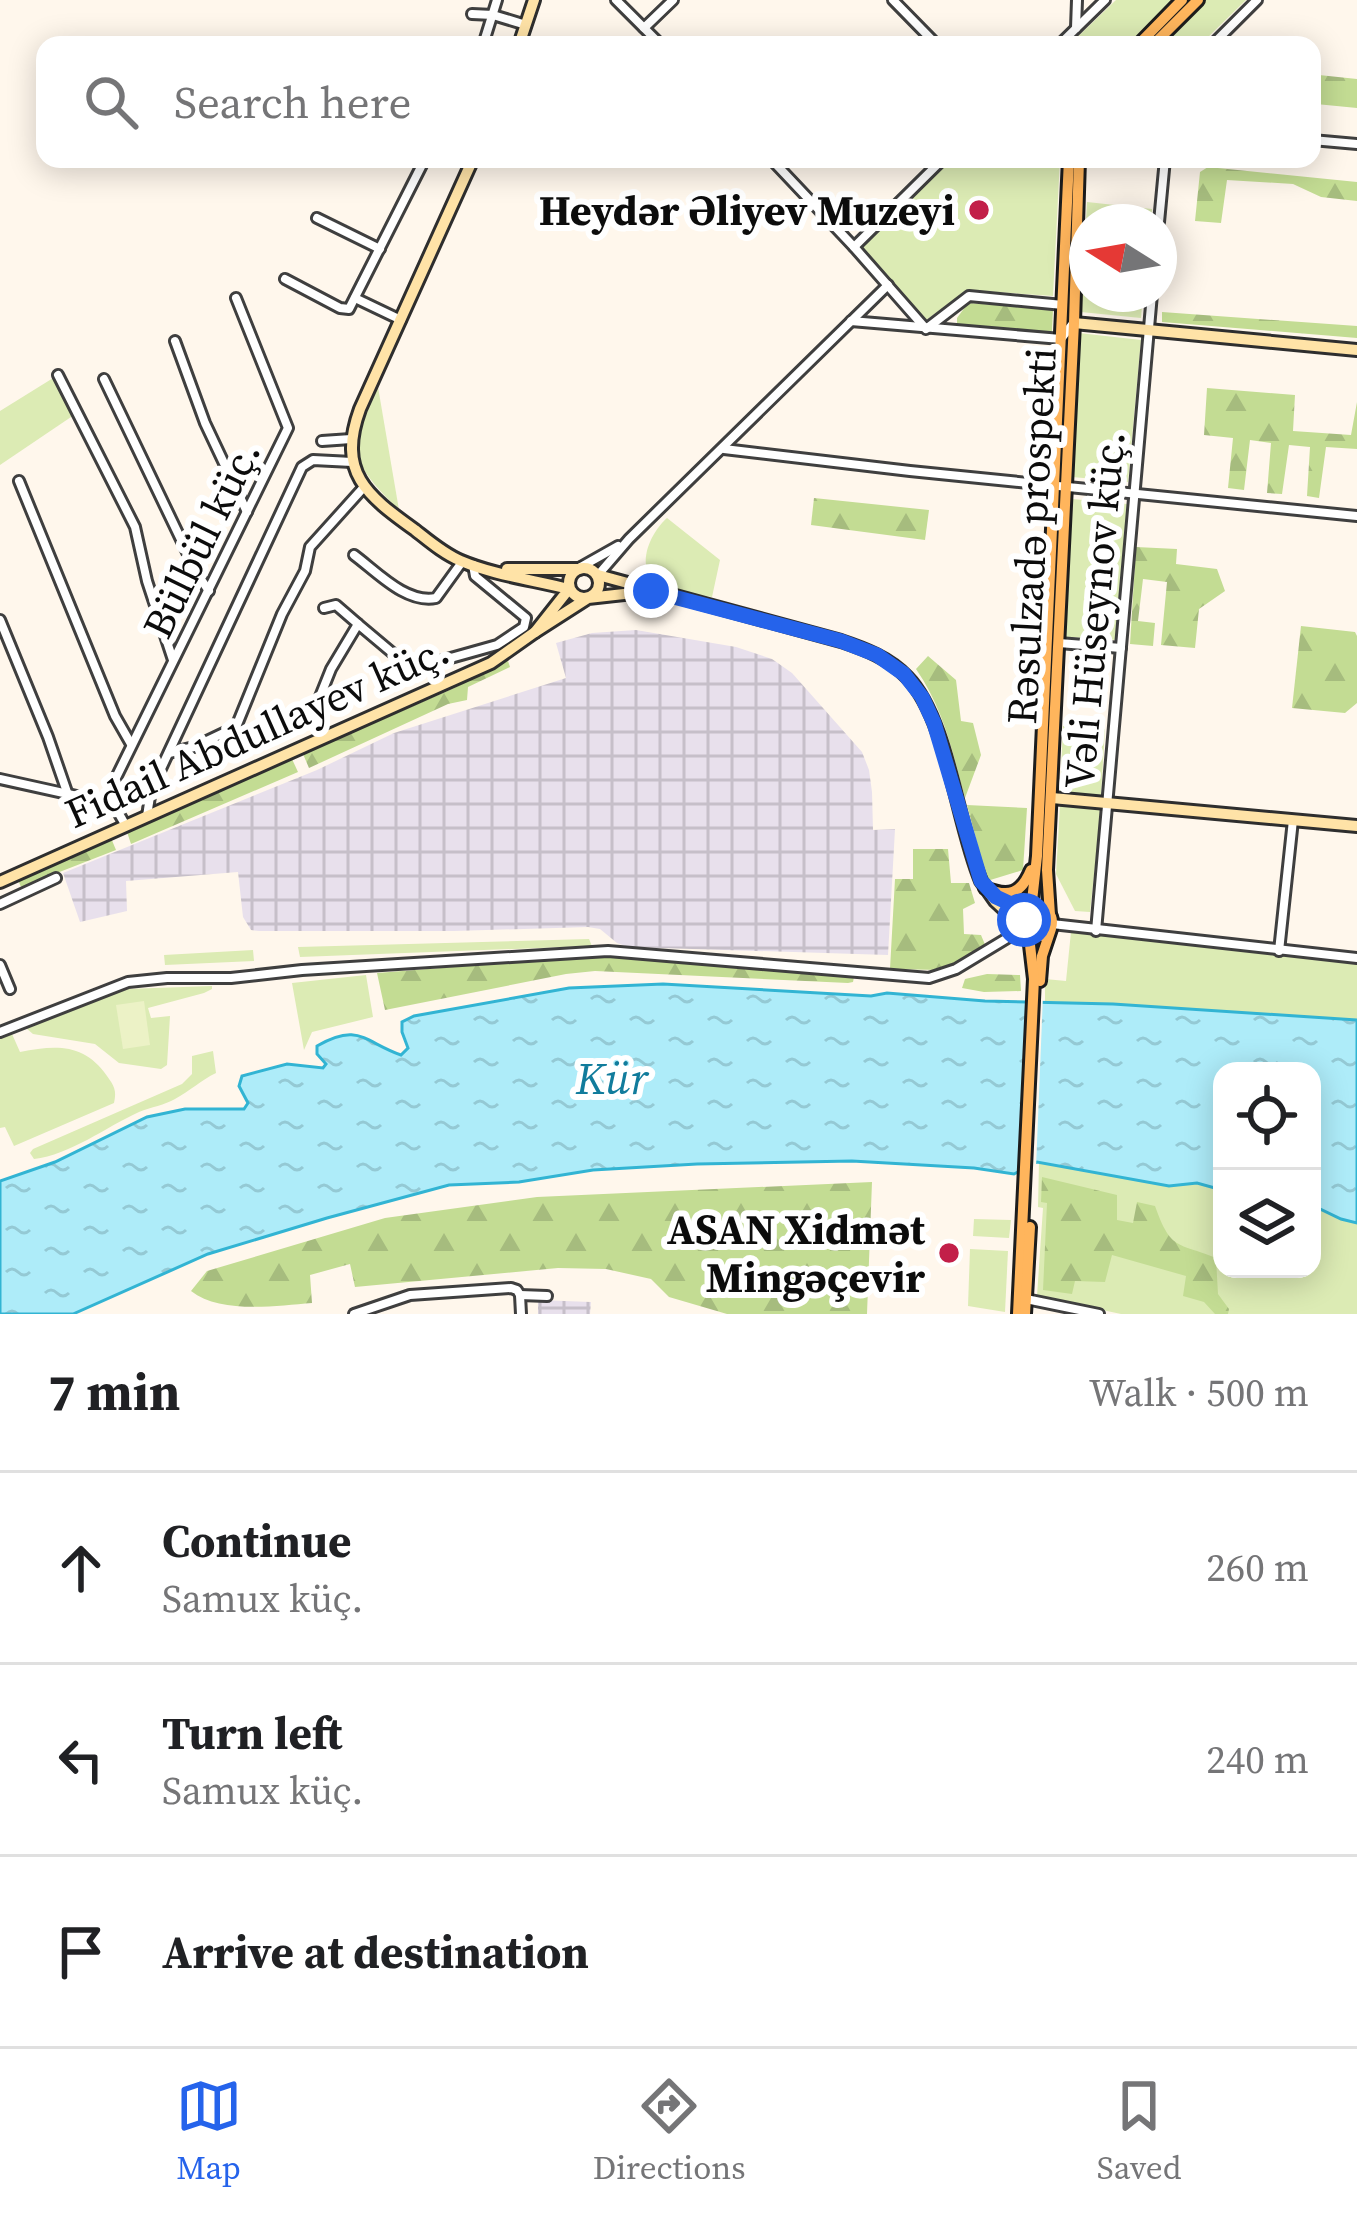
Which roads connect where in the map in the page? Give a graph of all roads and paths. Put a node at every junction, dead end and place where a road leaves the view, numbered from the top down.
1 (497, 0) edge
2 (534, 0) edge
3 (616, 0) edge
4 (673, 0) edge
5 (893, 0) edge
6 (1077, 0) edge
7 (1105, 0) edge
8 (1182, 0) edge
9 (1198, 0) edge
10 (1257, 0) edge
11 (472, 14) dead end
12 (493, 15) junction
13 (526, 25) junction
14 (644, 28) junction
15 (1076, 28) junction
16 (486, 36) edge
17 (522, 36) edge
18 (652, 36) edge
19 (928, 36) edge
20 (1068, 36) edge
21 (1147, 36) edge
22 (1162, 36) edge
23 (1221, 36) edge
24 (1321, 141) edge
25 (1357, 144) edge
26 (420, 168) edge
27 (469, 168) edge
28 (779, 168) edge
29 (934, 168) edge
30 (1069, 168) edge
31 (1079, 168) edge
32 (1164, 168) edge
33 (1161, 204) edge
34 (316, 218) dead end
35 (854, 247) junction
36 (380, 249) junction
37 (284, 279) dead end
38 (888, 285) junction
39 (236, 298) dead end
40 (355, 298) junction
41 (1062, 304) junction
42 (1150, 312) edge
43 (401, 320) junction
44 (850, 321) junction
45 (1074, 323) junction
46 (926, 329) junction
47 (1148, 332) junction
48 (1060, 339) junction
49 (175, 341) dead end
50 (1357, 350) edge
51 (58, 375) dead end
52 (104, 379) dead end
53 (351, 439) junction
54 (322, 441) dead end
55 (724, 448) junction
56 (352, 462) junction
57 (19, 481) dead end
58 (364, 487) junction
59 (1060, 487) junction
60 (1133, 494) junction
61 (248, 514) junction
62 (1357, 516) edge
63 (629, 538) junction
64 (354, 555) dead end
65 (467, 564) junction
66 (579, 568) junction
67 (492, 570) junction
68 (598, 575) junction
69 (569, 589) junction
70 (209, 591) junction
71 (651, 591) junction
72 (588, 598) junction
73 (324, 608) dead end
74 (0, 620) edge
75 (358, 624) junction
76 (535, 632) junction
77 (1059, 643) junction
78 (1121, 648) junction
79 (173, 662) junction
80 (317, 704) dead end
81 (132, 745) junction
82 (168, 754) junction
83 (0, 779) edge
84 (67, 792) junction
85 (1052, 798) junction
86 (104, 802) junction
87 (1107, 803) junction
88 (147, 816) junction
89 (1293, 820) junction
90 (126, 826) junction
91 (1357, 826) edge
92 (1036, 856) junction
93 (56, 878) dead end
94 (0, 882) edge
95 (985, 888) junction
96 (0, 904) edge
97 (1029, 911) junction
98 (1051, 923) junction
99 (1024, 928) junction
100 (1096, 931) junction
101 (1279, 951) junction
102 (1357, 958) edge
103 (0, 965) edge
104 (1037, 979) junction
105 (10, 989) dead end
106 (0, 1032) edge
107 (1028, 1203) junction
108 (520, 1295) junction
109 (547, 1297) dead end
110 (1026, 1299) junction
111 (354, 1314) edge
112 (521, 1314) edge
113 (1022, 1314) edge
114 (1099, 1314) edge

1 - 12 street
2 - 13 main road
3 - 14 street
4 - 14 street
5 - 19 street
6 - 15 street
7 - 15 street
8 - 21 main road
9 - 22 main road
10 - 23 street
11 - 12 street
12 - 13 street
12 - 16 street
13 - 17 main road
14 - 18 street
15 - 20 street
24 - 25 street
26 - 36 street
27 - 43 main road
28 - 35 street
29 - 35 street
30 - 41 main road, Rəsulzadə prospekti
31 - 45 main road, Rəsulzadə prospekti
32 - 33 street
34 - 36 street
35 - 38 street
36 - 40 street
37 - 40 street
38 - 44 street
38 - 46 street
39 - 61 street, Bülbül küç.
40 - 43 street
41 - 45 street
41 - 46 street
41 - 48 main road, Rəsulzadə prospekti
42 - 47 street, Vəli Hüseynov küç.
43 - 53 main road
44 - 46 street
44 - 55 street
45 - 47 main road
45 - 48 street
45 - 59 main road, Rəsulzadə prospekti
46 - 48 street
47 - 50 main road
47 - 60 street, Vəli Hüseynov küç.
48 - 59 main road, Rəsulzadə prospekti
49 - 61 street
51 - 79 street
52 - 70 street
53 - 54 street
53 - 56 main road
55 - 59 street
55 - 63 street
56 - 58 main road
56 - 82 street
57 - 81 street
58 - 65 main road
58 - 82 street
59 - 60 street
59 - 77 main road, Rəsulzadə prospekti
59 - 92 main road, Rəsulzadə prospekti
60 - 62 street
60 - 78 street, Vəli Hüseynov küç.
61 - 70 street, Bülbül küç.
63 - 66 street
63 - 68 street
64 - 65 street
65 - 67 main road
65 - 75 street
66 - 67 main road
66 - 68 main road
66 - 69 main road
67 - 69 main road
68 - 71 main road
68 - 72 main road
69 - 72 main road
69 - 76 main road
70 - 79 street, Bülbül küç.
71 - 72 main road
71 - 95 main road
72 - 76 main road, Fidail Abdullayev küç.
73 - 75 street
74 - 84 street
75 - 80 street
76 - 88 main road, Fidail Abdullayev küç.
77 - 78 street
77 - 85 main road, Rəsulzadə prospekti
78 - 87 street, Vəli Hüseynov küç.
79 - 81 street, Bülbül küç.
81 - 86 street, Bülbül küç.
82 - 88 street
83 - 84 street
84 - 86 street
85 - 87 main road
85 - 98 main road, Rəsulzadə prospekti
86 - 90 street
87 - 89 main road
87 - 100 street, Vəli Hüseynov küç.
88 - 90 main road, Fidail Abdullayev küç.
89 - 91 main road
89 - 101 street
90 - 94 main road, Fidail Abdullayev küç.
92 - 95 main road
92 - 97 main road, Rəsulzadə prospekti
93 - 96 street
95 - 97 main road
95 - 99 main road
97 - 98 main road
97 - 99 main road
98 - 99 main road
98 - 100 street
98 - 104 main road, Rəsulzadə prospekti
99 - 104 main road
99 - 106 street
100 - 101 street
101 - 102 street
103 - 105 street
104 - 107 main road
107 - 110 main road
107 - 113 main road
108 - 109 street
108 - 111 street
108 - 112 street
110 - 113 main road
110 - 114 street

